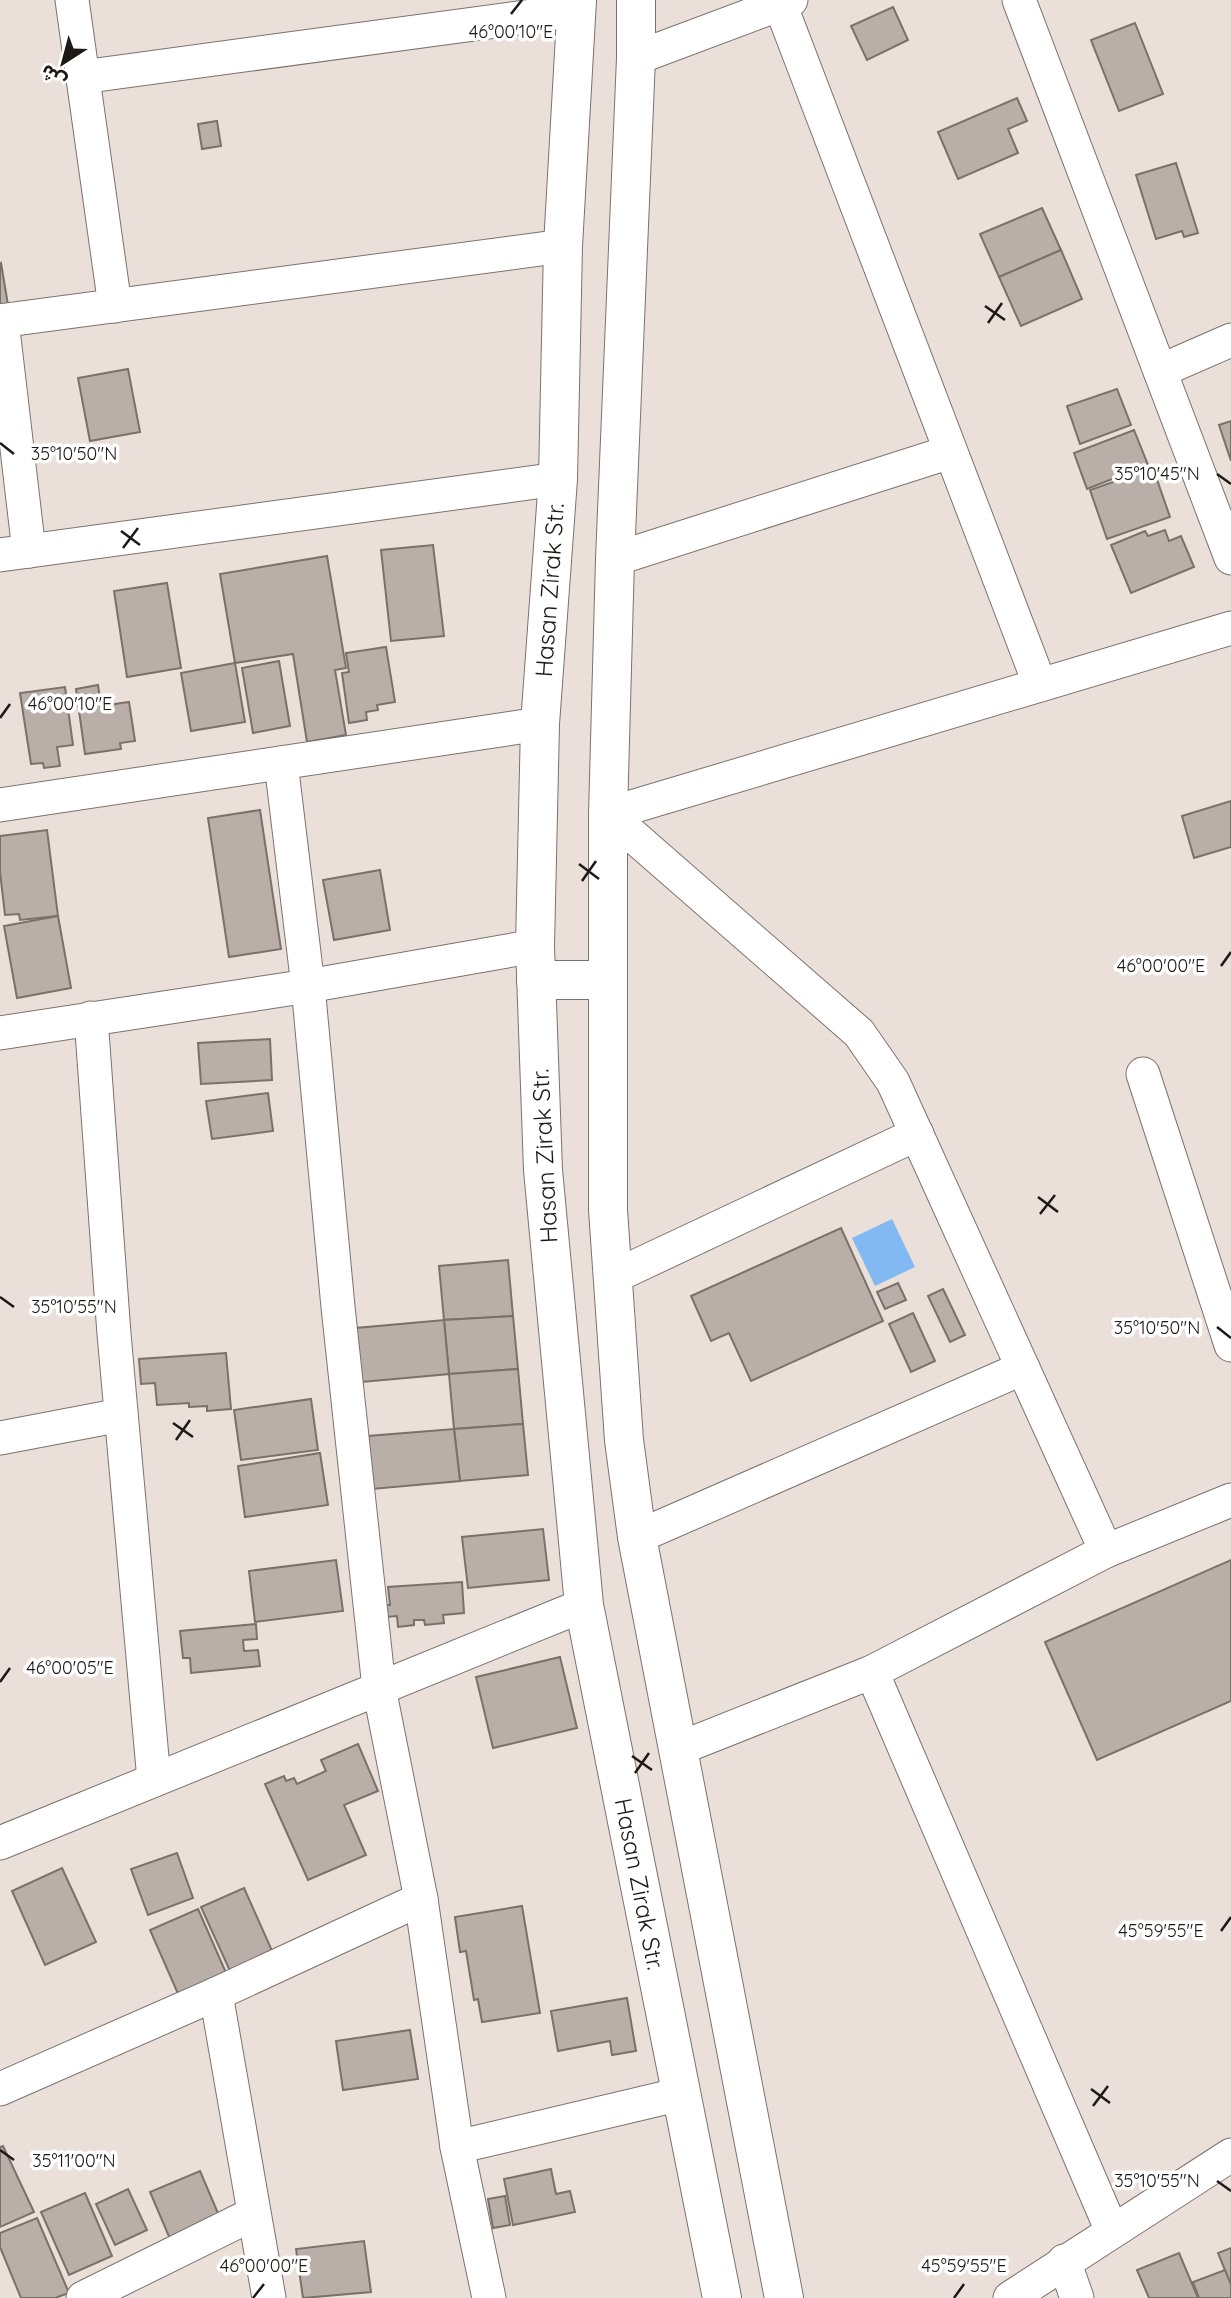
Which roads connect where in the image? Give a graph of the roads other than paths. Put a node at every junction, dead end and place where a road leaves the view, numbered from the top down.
1 (72, 0) edge
2 (636, 0) edge
3 (1019, 0) edge
4 (785, 2) edge
5 (577, 5) edge
6 (636, 58) junction
7 (82, 77) junction
8 (563, 246) junction
9 (115, 306) junction
10 (1, 321) edge
11 (1231, 340) edge
12 (1160, 371) junction
13 (950, 452) junction
14 (558, 479) junction
15 (15, 553) edge
16 (1231, 558) edge
17 (615, 559) junction
18 (1231, 628) edge
19 (1040, 685) junction
20 (540, 724) junction
21 (281, 763) junction
22 (0, 805) edge
23 (608, 814) junction
24 (536, 963) junction
25 (608, 980) junction
26 (308, 986) junction
27 (91, 1018) junction
28 (0, 1034) edge
29 (1143, 1074) dead end
30 (917, 1135) junction
31 (613, 1277) junction
32 (1231, 1345) edge
33 (1023, 1368) junction
34 (121, 1415) junction
35 (0, 1438) edge
36 (1231, 1500) edge
37 (638, 1537) junction
38 (1106, 1551) junction
39 (584, 1605) junction
40 (872, 1672) junction
41 (379, 1688) junction
42 (678, 1749) junction
43 (155, 1780) junction
44 (0, 1843) edge
45 (421, 1899) junction
46 (216, 1994) junction
47 (0, 2090) edge
48 (681, 2094) junction
49 (457, 2147) junction
50 (1231, 2155) edge
51 (254, 2214) junction
52 (1112, 2231) junction
53 (1064, 2261) junction
54 (83, 2298) edge
55 (269, 2298) edge
56 (489, 2298) edge
57 (722, 2298) edge
58 (784, 2298) edge
59 (1010, 2298) edge
60 (1077, 2298) edge

1 - 7 street
2 - 6 main road
3 - 12 street
4 - 6 street
4 - 13 street
5 - 7 street
5 - 8 main road, Hasan Zirak Str.
6 - 17 main road
7 - 9 street
8 - 9 street
8 - 14 main road, Hasan Zirak Str.
9 - 10 street
10 - 15 street
11 - 12 street
12 - 16 street
13 - 17 street
13 - 19 street
14 - 15 street
14 - 20 main road, Hasan Zirak Str.
17 - 23 main road
18 - 19 street
19 - 23 street
20 - 21 street
20 - 24 main road, Hasan Zirak Str.
21 - 22 street
21 - 26 street
23 - 25 main road
23 - 30 street
24 - 25 main road
24 - 26 street
24 - 39 main road, Hasan Zirak Str.
25 - 31 main road
26 - 27 street
26 - 41 street
27 - 28 street
27 - 34 street
29 - 32 street
30 - 31 street
30 - 33 street
31 - 37 main road
33 - 37 street
33 - 38 street
34 - 35 street
34 - 43 street
36 - 38 street
37 - 42 main road
38 - 40 street
39 - 41 street
39 - 48 main road, Hasan Zirak Str.
40 - 42 street
40 - 52 street
41 - 43 street
41 - 45 street
42 - 58 main road
43 - 44 street
45 - 46 street
45 - 49 street
46 - 47 street
46 - 51 street
48 - 49 street
48 - 57 main road, Hasan Zirak Str.
49 - 56 street
50 - 52 street
51 - 54 street
51 - 55 street
52 - 53 street
53 - 59 street
53 - 60 street

